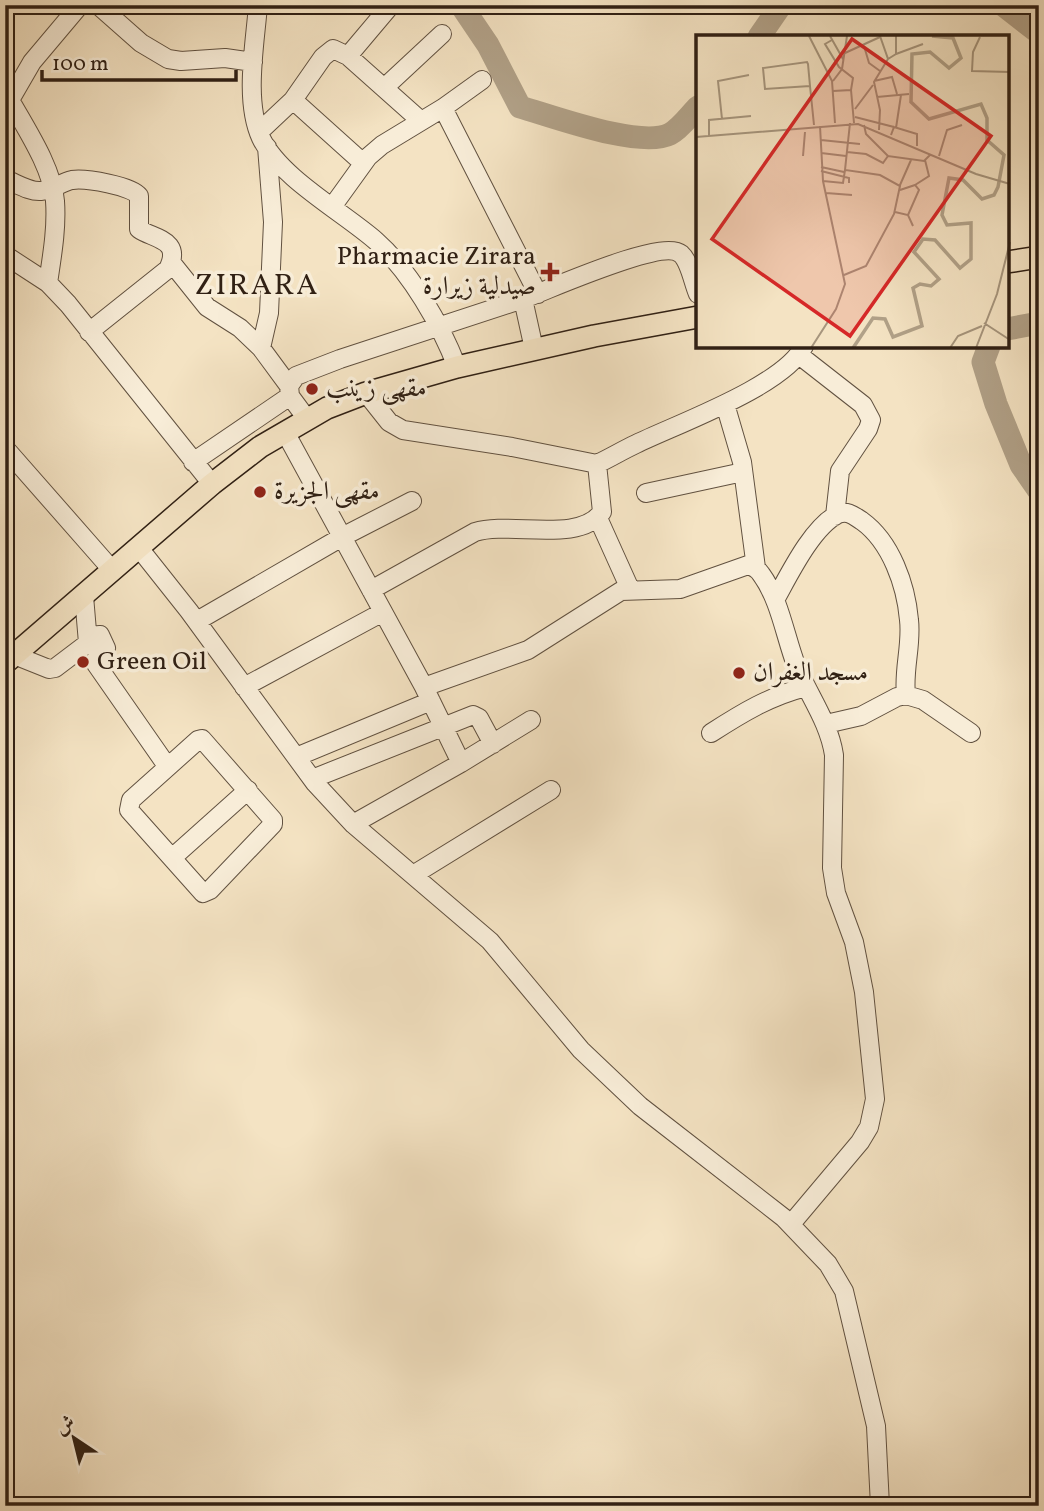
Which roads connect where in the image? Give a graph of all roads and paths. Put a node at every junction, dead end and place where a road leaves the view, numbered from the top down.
1 (80, 5) edge
2 (97, 5) edge
3 (258, 5) edge
4 (391, 5) edge
5 (442, 34) dead end
6 (348, 56) junction
7 (253, 62) junction
8 (482, 80) dead end
9 (384, 88) junction
10 (8, 95) edge
11 (293, 100) junction
12 (443, 108) junction
13 (421, 121) junction
14 (5, 126) edge
15 (29, 135) junction
16 (263, 139) junction
17 (363, 163) junction
18 (5, 179) edge
19 (53, 187) junction
20 (332, 207) junction
21 (5, 255) edge
22 (1039, 257) edge
23 (171, 262) junction
24 (1009, 262) edge
25 (48, 283) junction
26 (696, 289) edge
27 (531, 297) junction
28 (696, 317) edge
29 (438, 327) junction
30 (89, 332) junction
31 (261, 348) junction
32 (534, 349) junction
33 (802, 351) edge
34 (457, 367) junction
35 (290, 391) junction
36 (366, 393) junction
37 (725, 404) junction
38 (307, 419) junction
39 (285, 432) junction
40 (5, 448) edge
41 (193, 461) junction
42 (597, 464) junction
43 (743, 472) junction
44 (212, 484) junction
45 (646, 493) dead end
46 (412, 501) dead end
47 (835, 516) junction
48 (598, 518) junction
49 (342, 537) junction
50 (139, 548) junction
51 (756, 568) junction
52 (113, 571) junction
53 (629, 589) junction
54 (371, 590) junction
55 (84, 596) junction
56 (775, 600) junction
57 (383, 612) junction
58 (197, 621) junction
59 (89, 636) junction
60 (10, 659) edge
61 (244, 687) junction
62 (806, 687) junction
63 (428, 694) junction
64 (906, 695) junction
65 (531, 720) dead end
66 (826, 724) junction
67 (443, 725) junction
68 (711, 733) dead end
69 (971, 733) dead end
70 (493, 744) junction
71 (296, 757) junction
72 (461, 763) junction
73 (167, 766) junction
74 (312, 779) junction
75 (248, 790) junction
76 (551, 790) dead end
77 (353, 824) junction
78 (172, 858) junction
79 (413, 874) junction
80 (791, 1224) junction
81 (880, 1506) edge

1 - 10 street
2 - 7 street
3 - 7 street
4 - 6 street
5 - 9 street
6 - 9 street
6 - 11 street
7 - 16 street
8 - 12 street
9 - 13 street
10 - 15 street
11 - 16 street
11 - 17 street
12 - 13 street
12 - 27 street
13 - 17 street
14 - 15 street
15 - 19 street
16 - 20 street
16 - 31 street
17 - 20 street
18 - 19 street
19 - 23 street
19 - 25 street
20 - 29 street
21 - 25 street
22 - 24 main road
23 - 30 street
23 - 31 street
25 - 30 street
26 - 27 street
27 - 29 street
27 - 32 street
28 - 32 main road
29 - 34 street
29 - 35 street
30 - 41 street
31 - 35 street
32 - 34 main road
33 - 37 street
33 - 47 street
34 - 36 main road
35 - 38 street
35 - 41 street
36 - 38 main road
36 - 42 street
37 - 42 street
37 - 43 street
38 - 39 main road
39 - 44 main road
39 - 49 street
40 - 52 street
41 - 44 street
42 - 48 street
43 - 45 street
43 - 51 street
44 - 50 main road
46 - 49 street
47 - 56 street
47 - 64 street
48 - 53 street
48 - 54 street
49 - 54 street
49 - 58 street
50 - 52 main road
50 - 58 street
51 - 53 street
51 - 56 street
52 - 55 main road
53 - 63 street
54 - 57 street
55 - 59 street
55 - 60 main road
56 - 62 street
57 - 61 street
57 - 63 street
58 - 61 street
59 - 60 street
59 - 73 street
61 - 71 street
62 - 66 street
62 - 68 street
63 - 67 street
63 - 71 street
64 - 66 street
64 - 69 street
65 - 70 street
66 - 80 street
67 - 70 street
67 - 72 street
67 - 74 street
70 - 72 street
71 - 74 street
72 - 77 street
73 - 75 street
73 - 78 street
74 - 77 street
75 - 78 street
75 - 78 street
76 - 79 street
77 - 79 street
79 - 80 street
80 - 81 street

